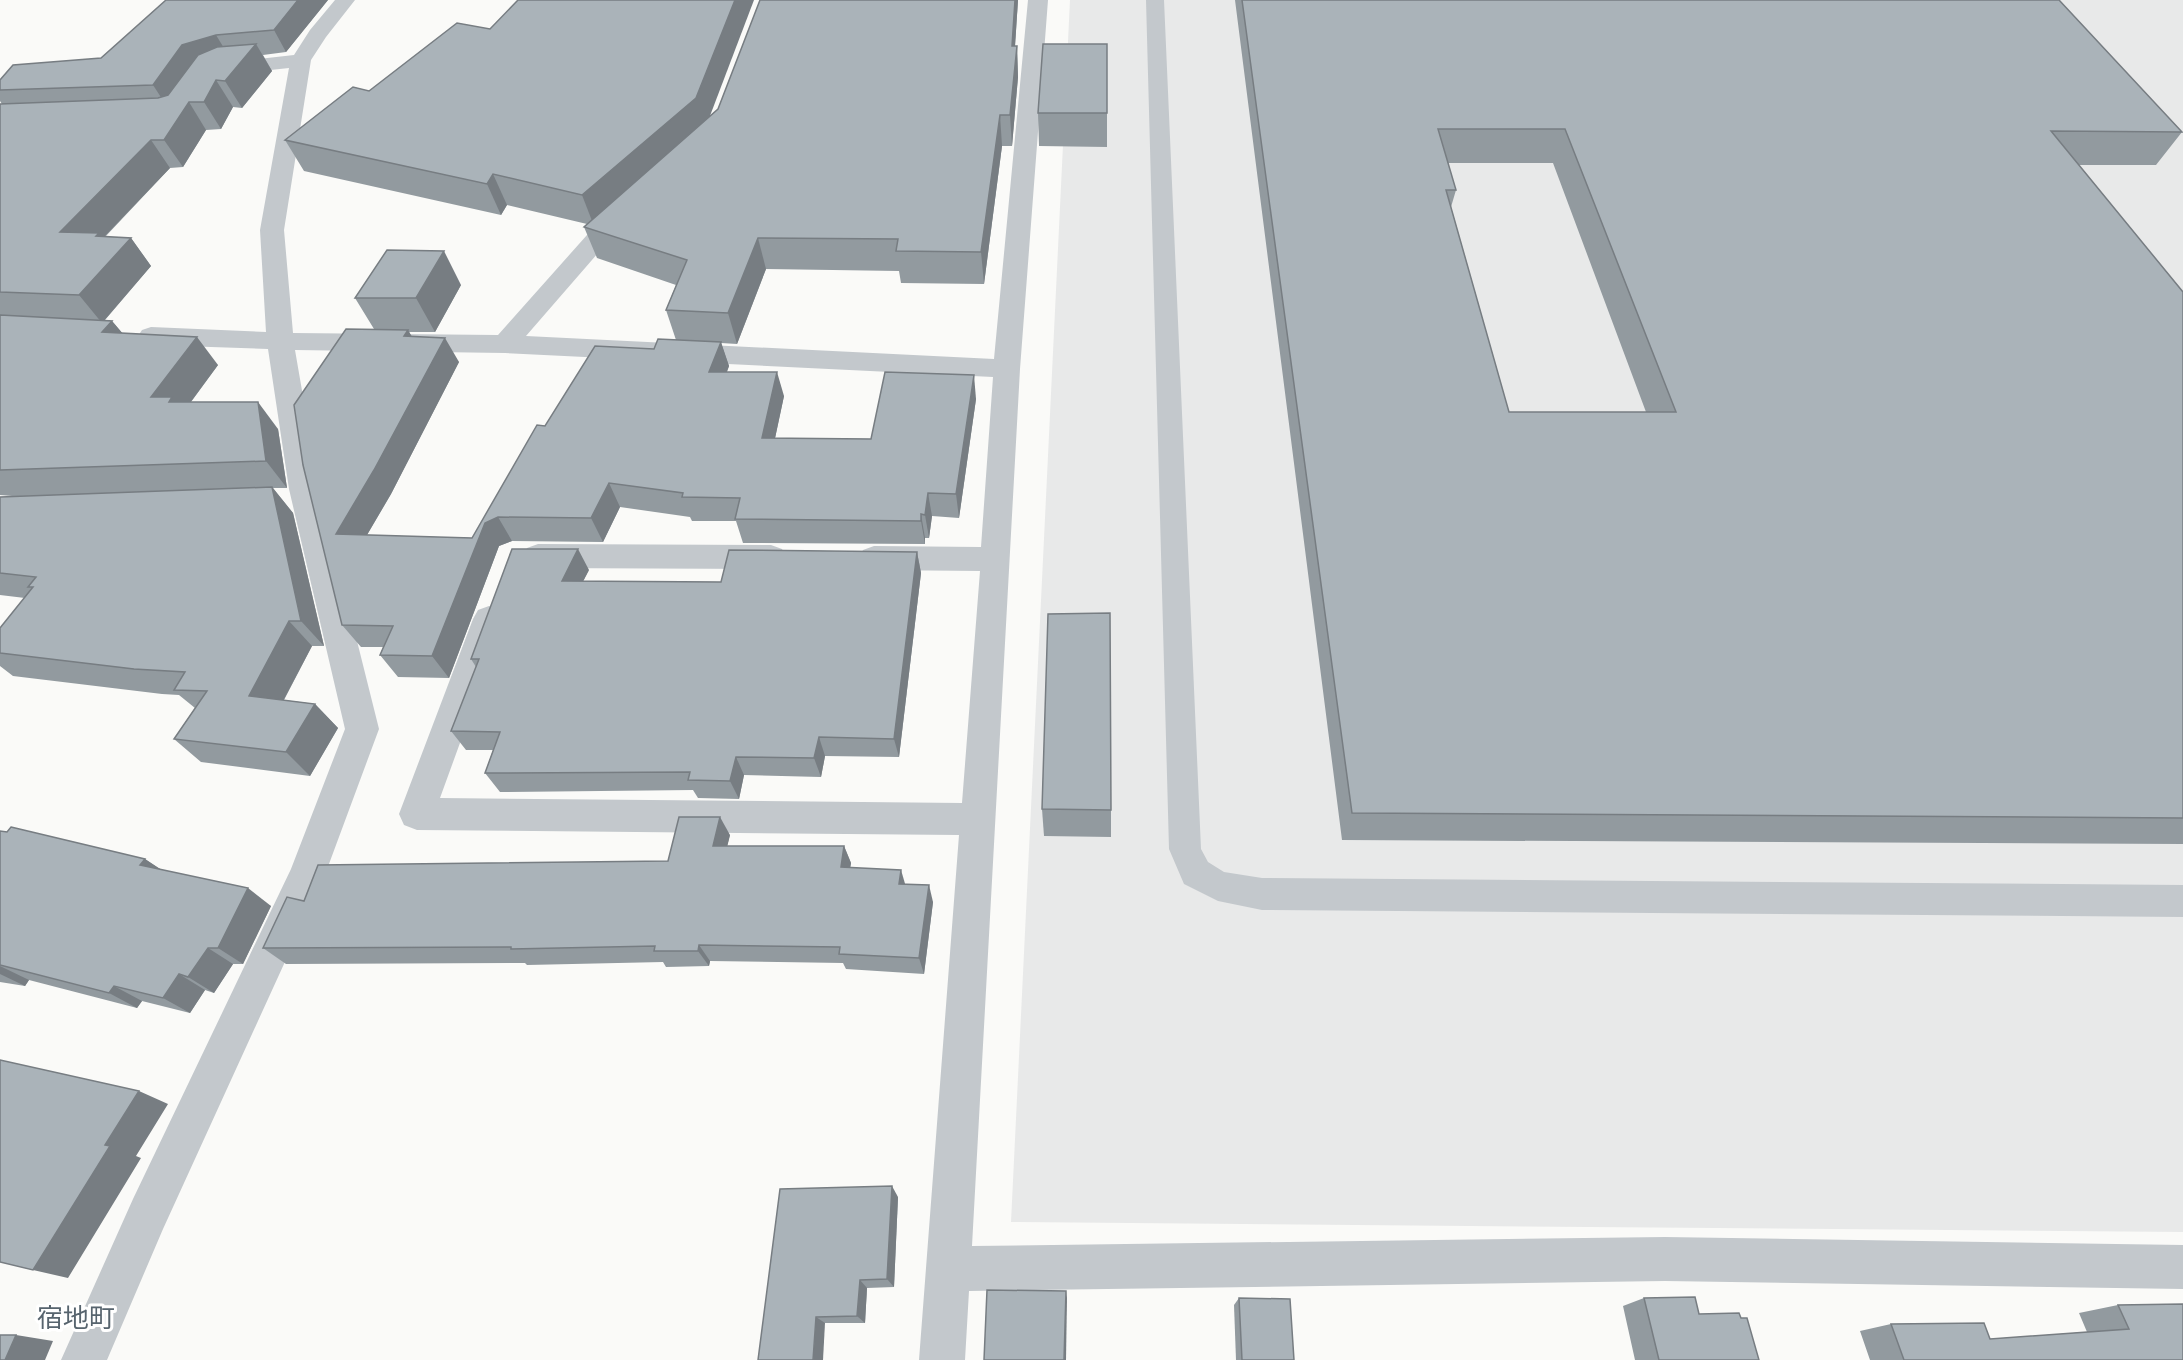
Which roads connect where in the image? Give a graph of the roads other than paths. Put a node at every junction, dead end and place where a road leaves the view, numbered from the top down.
1 (345, 0) edge
2 (1038, 0) edge
3 (1155, 0) edge
4 (301, 60) junction
5 (205, 75) edge
6 (639, 201) edge
7 (128, 335) edge
8 (280, 341) junction
9 (505, 344) junction
10 (1007, 369) junction
11 (796, 557) edge
12 (843, 558) edge
13 (996, 559) junction
14 (978, 819) junction
15 (2183, 901) edge
16 (2183, 1267) edge
17 (949, 1269) junction
18 (84, 1360) edge
19 (942, 1360) edge

1 - 4 street
2 - 10 street
3 - 15 lane
4 - 5 street
4 - 8 street
6 - 9 street
7 - 8 street
8 - 9 street
8 - 18 street
9 - 10 street
10 - 13 street
11 - 14 street
12 - 13 street
13 - 14 street
14 - 17 street
16 - 17 street
17 - 19 street

